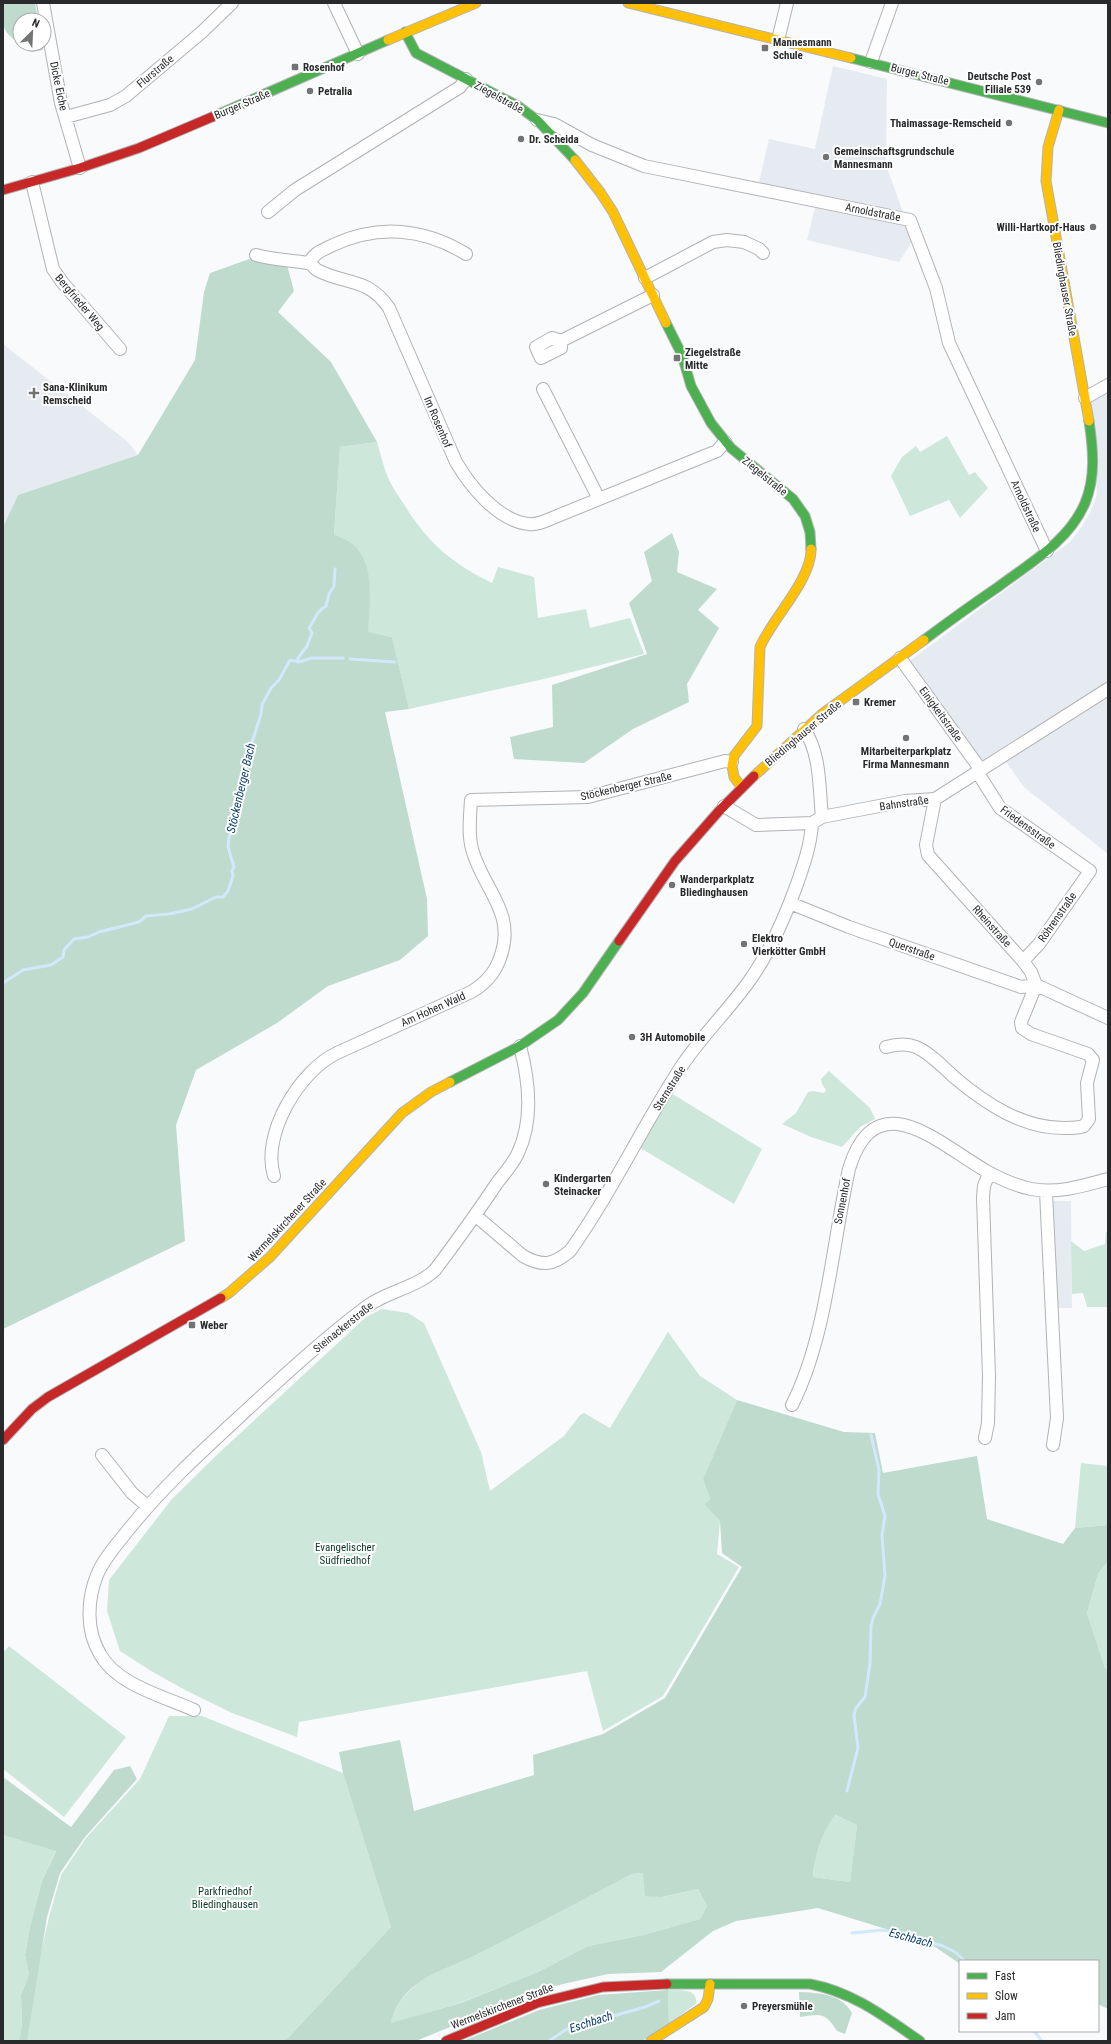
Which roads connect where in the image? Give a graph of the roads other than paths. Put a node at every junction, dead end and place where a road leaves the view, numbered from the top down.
1 (43, 3) edge
2 (232, 3) edge
3 (334, 3) edge
4 (476, 3) edge
5 (628, 3) edge
6 (787, 3) edge
7 (892, 3) edge
8 (658, 7) edge
9 (405, 32) junction
10 (778, 40) junction
11 (358, 54) junction
12 (871, 62) junction
13 (466, 79) junction
14 (1059, 110) junction
15 (66, 117) junction
16 (537, 120) junction
17 (1108, 123) edge
18 (80, 168) junction
19 (32, 182) junction
20 (3, 190) edge
21 (268, 212) dead end
22 (763, 253) dead end
23 (466, 254) dead end
24 (256, 255) dead end
25 (310, 263) junction
26 (645, 278) junction
27 (653, 295) junction
28 (561, 341) dead end
29 (120, 349) dead end
30 (1108, 385) edge
31 (543, 388) dead end
32 (1085, 398) junction
33 (725, 442) junction
34 (599, 499) junction
35 (1047, 551) junction
36 (900, 658) junction
37 (1108, 689) edge
38 (804, 729) junction
39 (732, 762) junction
40 (979, 772) junction
41 (742, 788) junction
42 (935, 798) junction
43 (471, 800) joint
44 (724, 806) junction
45 (822, 817) junction
46 (812, 823) junction
47 (1090, 871) joint
48 (790, 903) junction
49 (1023, 961) junction
50 (1036, 985) junction
51 (1108, 1018) edge
52 (520, 1046) junction
53 (886, 1047) dead end
54 (989, 1172) junction
55 (274, 1176) dead end
56 (1108, 1179) edge
57 (1046, 1192) junction
58 (476, 1216) junction
59 (792, 1405) dead end
60 (985, 1438) dead end
61 (3, 1440) edge
62 (1053, 1445) dead end
63 (102, 1455) dead end
64 (147, 1506) junction
65 (194, 1710) dead end
66 (710, 1984) junction
67 (915, 2040) edge
68 (446, 2041) edge
69 (651, 2041) edge

1 - 15 street, Dicke Eiche
2 - 15 street, Flurstraße
3 - 11 street
4 - 9 main road, Burger Straße
5 - 8 main road, Burger Straße
6 - 10 street
7 - 12 street
8 - 10 main road, Burger Straße
9 - 11 main road, Burger Straße
9 - 13 main road, Ziegelstraße
10 - 12 main road, Burger Straße
11 - 18 main road, Burger Straße
12 - 14 main road, Burger Straße
13 - 16 main road, Ziegelstraße
13 - 21 street
14 - 17 main road, Burger Straße
14 - 32 main road, Bliedinghauser Straße
15 - 18 street, Dicke Eiche
16 - 26 main road, Ziegelstraße
16 - 35 street, Arnoldstraße
18 - 19 main road, Burger Straße
19 - 20 main road, Burger Straße
19 - 29 street, Bergfrieder Weg
22 - 26 street
23 - 25 street
24 - 25 street, Im Rosenhof
25 - 34 street, Im Rosenhof
26 - 27 main road, Ziegelstraße
27 - 28 street
27 - 33 main road, Ziegelstraße
30 - 32 street
31 - 34 street
32 - 35 main road, Bliedinghauser Straße
33 - 34 street, Im Rosenhof
33 - 39 main road, Ziegelstraße
35 - 36 main road, Bliedinghauser Straße
36 - 38 main road, Bliedinghauser Straße
36 - 40 street, Einigkeitstraße
37 - 40 street, Bahnstraße
38 - 41 main road, Bliedinghauser Straße
38 - 45 street
39 - 41 main road
39 - 43 street, Stöckenberger Straße
40 - 42 street, Bahnstraße
40 - 47 street, Friedensstraße
41 - 44 main road, Bliedinghauser Straße
42 - 45 street, Bahnstraße
42 - 49 street, Rheinstraße
43 - 55 street, Am Hohen Wald
44 - 46 street, Bahnstraße
44 - 52 main road, Bliedinghauser Straße
45 - 46 street, Bahnstraße
46 - 48 street, Sternstraße
47 - 49 street, Röhrenstraße
48 - 50 street, Querstraße
48 - 58 street, Sternstraße
49 - 50 street, Rheinstraße
50 - 51 street
50 - 53 street
52 - 58 street, Steinackerstraße
52 - 61 main road, Wermelskirchener Straße
54 - 57 street, Sonnenhof
54 - 59 street, Sonnenhof
54 - 60 street
56 - 57 street, Sonnenhof
57 - 62 street
58 - 64 street, Steinackerstraße
63 - 64 street
64 - 65 street, Steinackerstraße
66 - 67 main road
66 - 68 main road, Wermelskirchener Straße
66 - 69 main road

